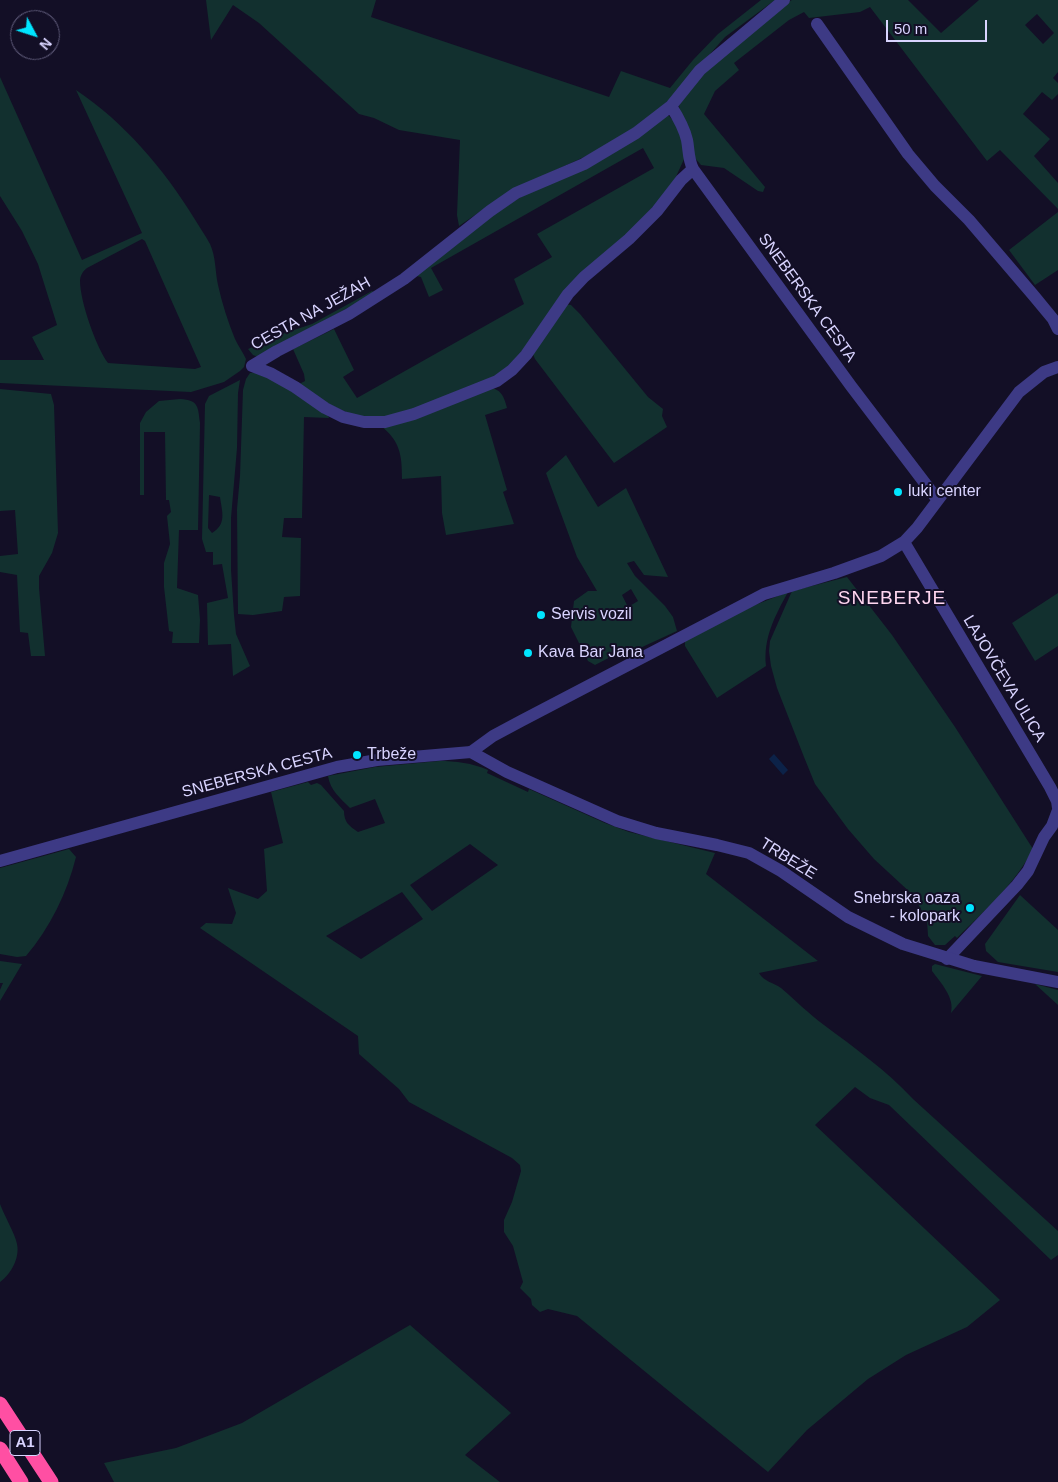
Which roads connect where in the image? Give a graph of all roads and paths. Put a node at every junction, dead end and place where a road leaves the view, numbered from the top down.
1 (784, 0) edge
2 (818, 24) dead end
3 (671, 106) junction
4 (693, 169) junction
5 (1058, 329) edge
6 (1058, 368) edge
7 (938, 499) junction
8 (904, 542) junction
9 (471, 752) junction
10 (1058, 809) edge
11 (0, 861) edge
12 (947, 959) junction
13 (1058, 982) edge
14 (0, 1404) edge
15 (0, 1449) edge
16 (21, 1482) edge
17 (51, 1482) edge

1 - 3 street, CESTA NA JEŽAH
2 - 5 street
3 - 4 street, SNEBERSKA CESTA
3 - 4 street, CESTA NA JEŽAH
4 - 7 street, SNEBERSKA CESTA
6 - 7 street
7 - 8 street
8 - 9 street
8 - 10 street, LAJOVČEVA ULICA
9 - 11 street, SNEBERSKA CESTA
9 - 12 street, TRBEŽE
10 - 12 street, LAJOVČEVA ULICA
12 - 13 street, TRBEŽE
14 - 17 highway, A1
15 - 16 highway, A1

